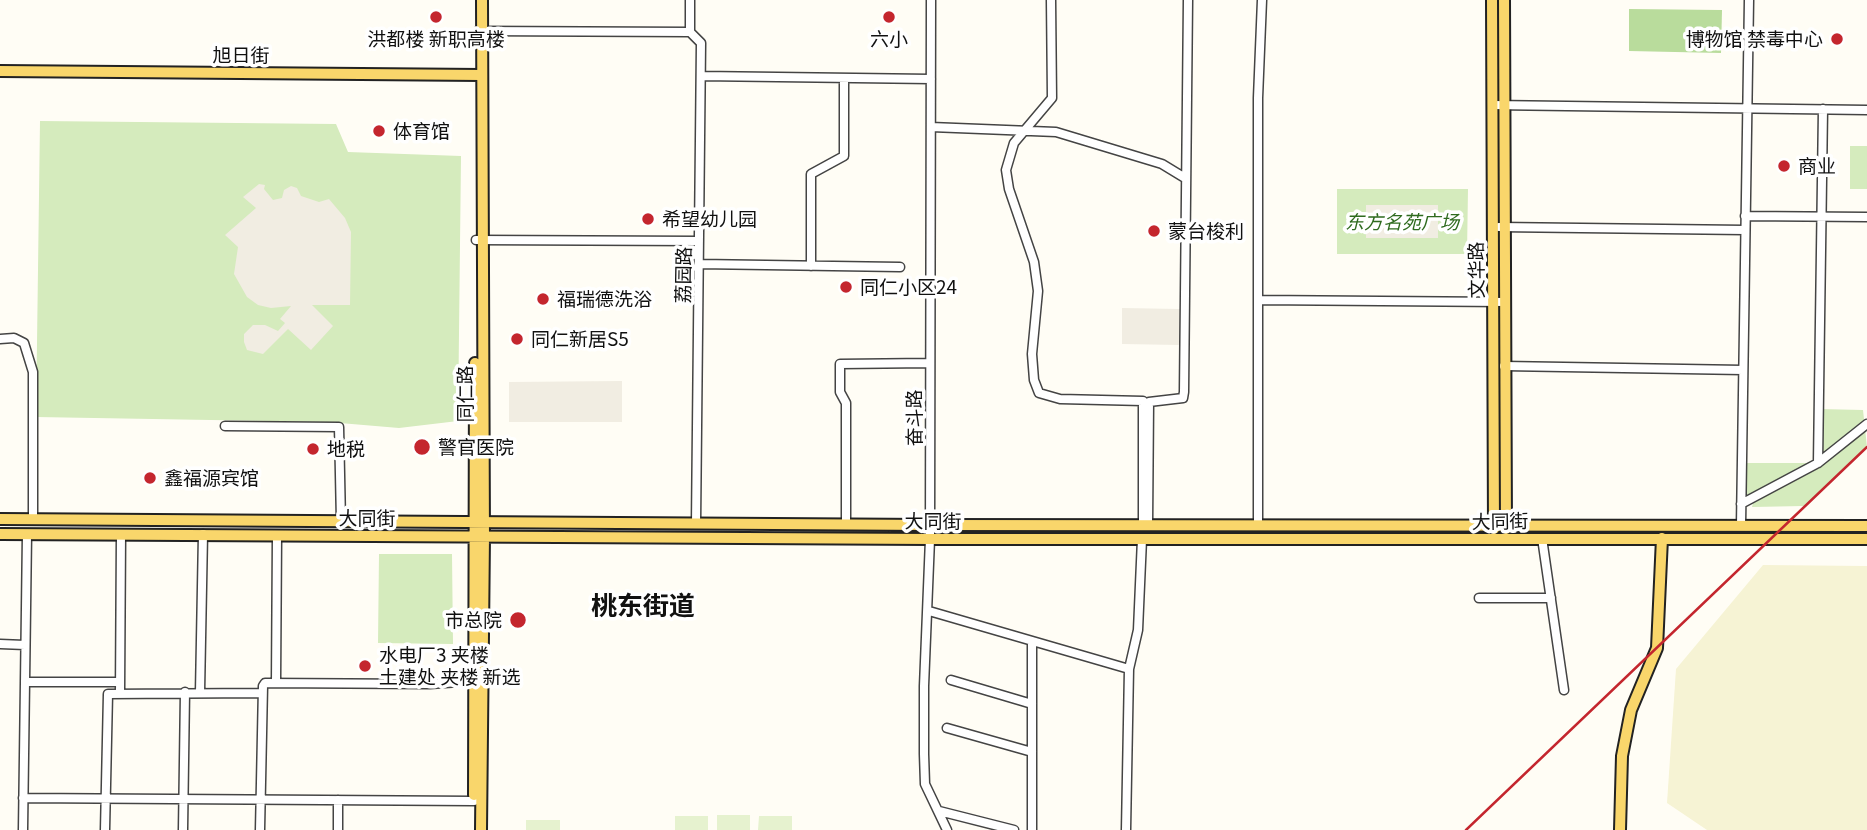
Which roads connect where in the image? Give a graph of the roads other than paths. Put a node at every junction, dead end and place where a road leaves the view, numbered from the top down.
1 (480, 0) edge
2 (690, 0) edge
3 (931, 0) edge
4 (1051, 0) edge
5 (1188, 0) edge
6 (1262, 0) edge
7 (1492, 0) edge
8 (1504, 0) edge
9 (1749, 0) edge
10 (480, 31) junction
11 (690, 32) junction
12 (0, 71) edge
13 (479, 75) junction
14 (701, 76) junction
15 (844, 78) junction
16 (931, 79) junction
17 (1492, 104) junction
18 (1504, 104) junction
19 (1748, 107) junction
20 (1823, 109) junction
21 (1867, 110) edge
22 (931, 127) junction
23 (1026, 129) junction
24 (1185, 178) junction
25 (1745, 216) junction
26 (1820, 217) junction
27 (1867, 218) edge
28 (1505, 226) junction
29 (1493, 227) junction
30 (1745, 230) junction
31 (479, 239) junction
32 (699, 241) junction
33 (699, 264) junction
34 (811, 266) junction
35 (901, 267) dead end
36 (1258, 300) junction
37 (1499, 302) junction
38 (0, 339) edge
39 (929, 363) junction
40 (1504, 366) junction
41 (1742, 370) junction
42 (1867, 424) edge
43 (225, 426) dead end
44 (1818, 463) junction
45 (1741, 504) junction
46 (0, 519) edge
47 (33, 519) junction
48 (341, 522) junction
49 (479, 523) junction
50 (696, 524) junction
51 (846, 524) junction
52 (1500, 524) junction
53 (929, 525) junction
54 (1146, 525) junction
55 (1741, 525) junction
56 (1258, 526) junction
57 (1867, 526) edge
58 (0, 534) edge
59 (27, 534) junction
60 (121, 534) junction
61 (203, 534) junction
62 (277, 536) junction
63 (479, 536) junction
64 (1542, 538) junction
65 (1662, 538) junction
66 (930, 539) junction
67 (1142, 539) junction
68 (1500, 539) junction
69 (1867, 539) edge
70 (1479, 598) dead end
71 (1551, 598) junction
72 (929, 611) junction
73 (1032, 641) junction
74 (0, 645) edge
75 (25, 645) junction
76 (1129, 669) junction
77 (951, 680) dead end
78 (474, 681) junction
79 (25, 682) junction
80 (120, 682) junction
81 (276, 682) junction
82 (1564, 690) dead end
83 (185, 692) junction
84 (200, 692) junction
85 (120, 693) junction
86 (262, 693) junction
87 (1032, 704) junction
88 (947, 728) dead end
89 (1032, 752) junction
90 (23, 798) junction
91 (105, 798) junction
92 (183, 798) junction
93 (261, 798) junction
94 (338, 800) junction
95 (474, 801) junction
96 (939, 811) junction
97 (23, 830) edge
98 (105, 830) edge
99 (183, 830) edge
100 (260, 830) edge
101 (338, 830) edge
102 (474, 830) edge
103 (481, 830) edge
104 (947, 830) edge
105 (1014, 830) edge
106 (1032, 830) edge
107 (1126, 830) edge
108 (1620, 830) edge

1 - 10 main road, 同仁路
2 - 11 street, 荔园路
3 - 16 street, 奋斗路
4 - 23 street
5 - 24 street
6 - 36 street
7 - 17 main road, 文华路
8 - 18 main road, 文华路
9 - 19 street
10 - 11 street
10 - 13 main road, 同仁路
11 - 14 street, 荔园路
12 - 13 main road, 旭日街
13 - 31 main road, 同仁路
14 - 15 street
14 - 32 street, 荔园路
15 - 16 street
15 - 34 street
16 - 22 street, 奋斗路
17 - 18 street
17 - 29 main road, 文华路
18 - 19 street
18 - 28 main road, 文华路
19 - 20 street
19 - 25 street
20 - 21 street
20 - 26 street
22 - 23 street
22 - 39 street, 奋斗路
23 - 24 street
23 - 54 street
24 - 54 street
25 - 26 street
25 - 30 street
26 - 27 street
26 - 44 street
28 - 29 street
28 - 30 street
28 - 37 main road, 文华路
29 - 37 main road, 文华路
30 - 41 street
31 - 32 street
31 - 49 main road, 同仁路
32 - 33 street, 荔园路
33 - 34 street
33 - 50 street, 荔园路
34 - 35 street
36 - 37 street
36 - 56 street
37 - 40 main road, 文华路
37 - 52 main road, 文华路
38 - 47 street
39 - 51 street
39 - 53 street, 奋斗路
40 - 41 street
40 - 52 main road, 文华路
41 - 45 street
42 - 44 street
43 - 48 street
44 - 45 street
45 - 55 street
46 - 47 main road, 大同街
47 - 48 main road, 大同街
48 - 49 main road, 大同街
49 - 50 main road, 大同街
49 - 63 main road, 同仁路
50 - 51 main road, 大同街
51 - 53 main road, 大同街
52 - 55 main road, 大同街
52 - 56 main road, 大同街
52 - 68 main road
53 - 54 main road, 大同街
53 - 66 street, 奋斗路
54 - 56 main road, 大同街
55 - 57 main road, 大同街
58 - 59 main road, 大同街
59 - 60 main road, 大同街
59 - 75 street
60 - 61 main road, 大同街
60 - 80 street
61 - 62 main road, 大同街
61 - 84 street
62 - 63 main road, 大同街
62 - 81 street
63 - 66 main road, 大同街
63 - 78 main road, 同仁路
63 - 103 main road, 同仁路
64 - 65 main road, 大同街
64 - 68 main road, 大同街
64 - 71 street
65 - 69 main road, 大同街
65 - 108 main road
66 - 67 main road, 大同街
66 - 72 street, 奋斗路
67 - 68 main road, 大同街
67 - 76 street
70 - 71 street
71 - 82 street
72 - 73 street
72 - 96 street, 奋斗路
73 - 76 street
73 - 87 street
74 - 75 street
75 - 79 street
76 - 107 street
77 - 87 street
78 - 81 street
78 - 95 main road, 同仁路
79 - 80 street
79 - 90 street
80 - 85 street
81 - 86 street
83 - 84 street
83 - 85 street
83 - 92 street
84 - 86 street
85 - 91 street
86 - 93 street
87 - 89 street
88 - 89 street
89 - 106 street
90 - 91 street
90 - 97 street
91 - 92 street
91 - 98 street
92 - 93 street
92 - 99 street
93 - 94 street
93 - 100 street
94 - 95 street
94 - 101 street
95 - 102 main road, 同仁路
96 - 104 street, 奋斗路
96 - 105 street

